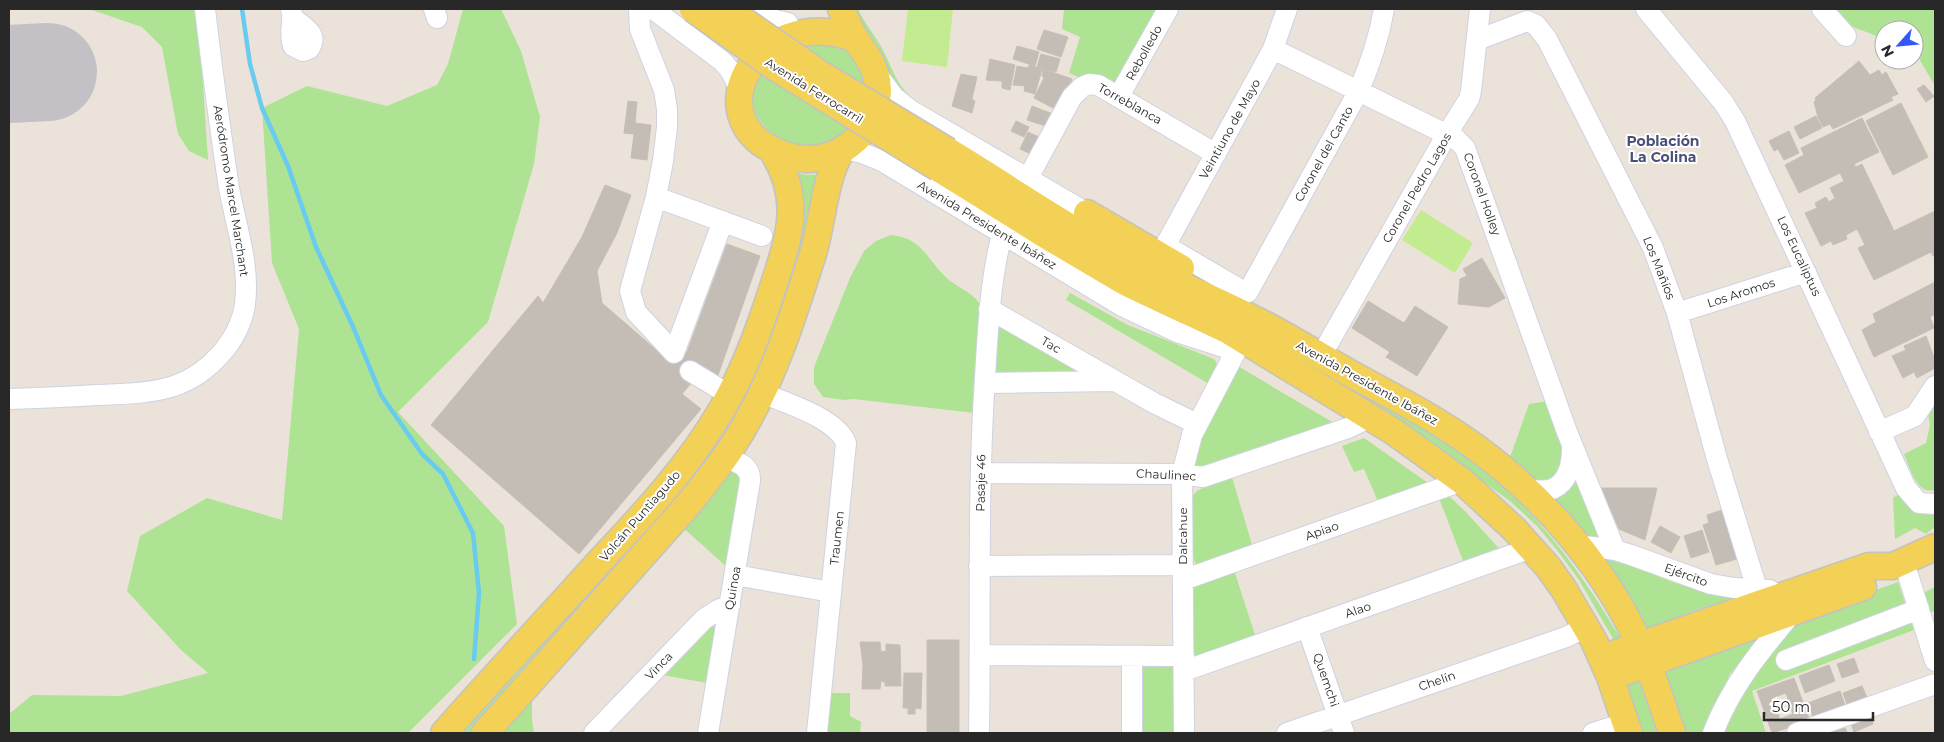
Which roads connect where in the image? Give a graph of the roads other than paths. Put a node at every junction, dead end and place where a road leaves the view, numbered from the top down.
1 (205, 9) edge
2 (639, 9) edge
3 (654, 9) edge
4 (693, 9) edge
5 (727, 9) edge
6 (756, 9) edge
7 (841, 9) edge
8 (1168, 9) edge
9 (1287, 9) edge
10 (1384, 9) edge
11 (1480, 9) edge
12 (1646, 9) edge
13 (1822, 9) edge
14 (794, 18) edge
15 (1846, 36) dead end
16 (856, 39) junction
17 (1477, 40) junction
18 (1273, 49) junction
19 (876, 73) junction
20 (739, 87) junction
21 (1358, 92) junction
22 (1120, 96) junction
23 (1446, 134) junction
24 (772, 149) junction
25 (843, 150) junction
26 (1216, 154) junction
27 (943, 160) junction
28 (1028, 178) junction
29 (656, 196) junction
30 (1087, 213) junction
31 (723, 221) junction
32 (1002, 234) junction
33 (762, 236) dead end
34 (1165, 246) junction
35 (1806, 272) junction
36 (990, 309) junction
37 (1677, 313) junction
38 (1255, 319) junction
39 (1236, 351) junction
40 (1321, 356) junction
41 (1274, 359) junction
42 (680, 360) junction
43 (745, 360) junction
44 (1113, 381) junction
45 (985, 384) junction
46 (1935, 386) edge
47 (731, 392) junction
48 (762, 393) junction
49 (9, 399) edge
50 (1371, 417) junction
51 (1197, 424) junction
52 (1879, 432) junction
53 (1572, 443) junction
54 (724, 459) junction
55 (981, 473) junction
56 (1182, 474) junction
57 (676, 475) junction
58 (1462, 481) junction
59 (1524, 487) junction
60 (1935, 504) edge
61 (1577, 545) junction
62 (1935, 547) edge
63 (1532, 548) junction
64 (1615, 550) junction
65 (1899, 564) junction
66 (979, 566) junction
67 (1183, 572) junction
68 (735, 575) junction
69 (1757, 589) junction
70 (831, 592) junction
71 (1794, 602) junction
72 (730, 606) junction
73 (1919, 609) junction
74 (1307, 627) junction
75 (1586, 627) junction
76 (1644, 654) junction
77 (980, 655) junction
78 (1132, 656) junction
79 (1786, 660) dead end
80 (1935, 660) edge
81 (1184, 663) junction
82 (1606, 668) junction
83 (1935, 684) edge
84 (1341, 724) edge
85 (1627, 730) edge
86 (444, 733) edge
87 (485, 733) edge
88 (594, 733) edge
89 (708, 733) edge
90 (817, 733) edge
91 (979, 733) edge
92 (1132, 733) edge
93 (1184, 733) edge
94 (1287, 733) edge
95 (1592, 733) edge
96 (1672, 733) edge
97 (1713, 733) edge
98 (1797, 733) edge

1 - 49 street, Aeródromo Marcel Marchant
2 - 29 street
3 - 20 street
4 - 27 main road, Avenida Ferrocarril, bridge
5 - 27 main road, Avenida Ferrocarril, bridge
6 - 14 street
7 - 16 main road
8 - 22 street, Rebolledo
9 - 18 street, Veintiuno de Mayo
10 - 21 street, Coronel del Canto
11 - 17 street, Coronel Pedro Lagos
12 - 35 street, Los Eucaliptus
13 - 15 street
14 - 16 main road
14 - 20 main road
16 - 19 main road
17 - 23 street, Coronel Pedro Lagos
17 - 37 street, Los Mañíos
18 - 21 street, Coronel Holley
18 - 26 street, Veintiuno de Mayo
19 - 25 main road
19 - 28 street
20 - 24 main road
21 - 23 street, Coronel Holley
21 - 34 street, Coronel del Canto
22 - 26 street, Torreblanca
22 - 28 street, Torreblanca
23 - 40 street, Coronel Pedro Lagos
23 - 53 street, Coronel Holley
24 - 25 main road
24 - 43 main road, Volcán Puntiagudo
25 - 32 street, Avenida Presidente Ibáñez
25 - 48 main road
26 - 34 street, Veintiuno de Mayo
27 - 38 main road, Avenida Presidente Ibáñez
27 - 41 main road, Avenida Presidente Ibáñez
28 - 30 street
29 - 31 street
29 - 42 street
30 - 34 street
30 - 38 main road
31 - 33 street
31 - 42 street
32 - 36 street, Pasaje 46
32 - 39 street, Avenida Presidente Ibáñez
35 - 37 street, Los Aromos
35 - 52 street, Los Eucaliptus
36 - 44 street, Tac
36 - 45 street, Pasaje 46
37 - 69 street, Los Mañíos
38 - 40 main road, Avenida Presidente Ibáñez
39 - 41 main road
39 - 51 street, Dalcahue
40 - 59 main road, Avenida Presidente Ibáñez
41 - 50 main road, Avenida Presidente Ibáñez
42 - 47 street
43 - 47 main road, Volcán Puntiagudo
43 - 48 main road
44 - 45 street, Tac
44 - 51 street, Tac
45 - 55 street, Pasaje 46
46 - 52 street
47 - 57 main road, Volcán Puntiagudo
48 - 54 main road
48 - 70 street, Traumen
50 - 56 street, Chaulinec
50 - 58 main road, Avenida Presidente Ibáñez
51 - 56 street, Dalcahue
52 - 60 street, Los Eucaliptus
53 - 59 street, Coronel Holley
53 - 64 street, Coronel Holley
54 - 57 main road
54 - 68 street, Quinoa
54 - 87 main road
55 - 56 street, Chaulinec
55 - 66 street, Pasaje 46
56 - 67 street, Dalcahue
57 - 86 main road, Volcán Puntiagudo
58 - 63 main road, Avenida Presidente Ibáñez
58 - 67 street, Apiao
59 - 61 main road, Avenida Presidente Ibáñez
61 - 64 street, Ejército
61 - 76 main road, Avenida Presidente Ibáñez
62 - 65 main road, Ejército
63 - 74 street, Alao
63 - 75 main road, Avenida Presidente Ibáñez
64 - 69 street, Ejército
65 - 71 main road, Ejército
65 - 73 street
66 - 67 street, Apiao
66 - 77 street, Pasaje 46
67 - 81 street, Dalcahue
68 - 70 street
68 - 72 street, Quinoa
69 - 71 street, Ejército
70 - 90 street, Traumen
71 - 76 main road, Ejército
71 - 97 street, Ejército
72 - 88 street, Vinca
72 - 89 street, Quinoa
73 - 79 street
73 - 80 street
74 - 81 street, Alao
74 - 84 street, Quemchi
75 - 82 main road, Avenida Presidente Ibáñez
75 - 84 street, Chelín
76 - 82 main road, Ejército
76 - 96 main road, Avenida Presidente Ibáñez
77 - 78 street, Alao
77 - 91 street, Pasaje 46
78 - 81 street, Alao
78 - 92 street
81 - 93 street, Dalcahue
82 - 85 main road, Avenida Presidente Ibáñez
83 - 98 street
84 - 94 street, Chelín
85 - 95 street

